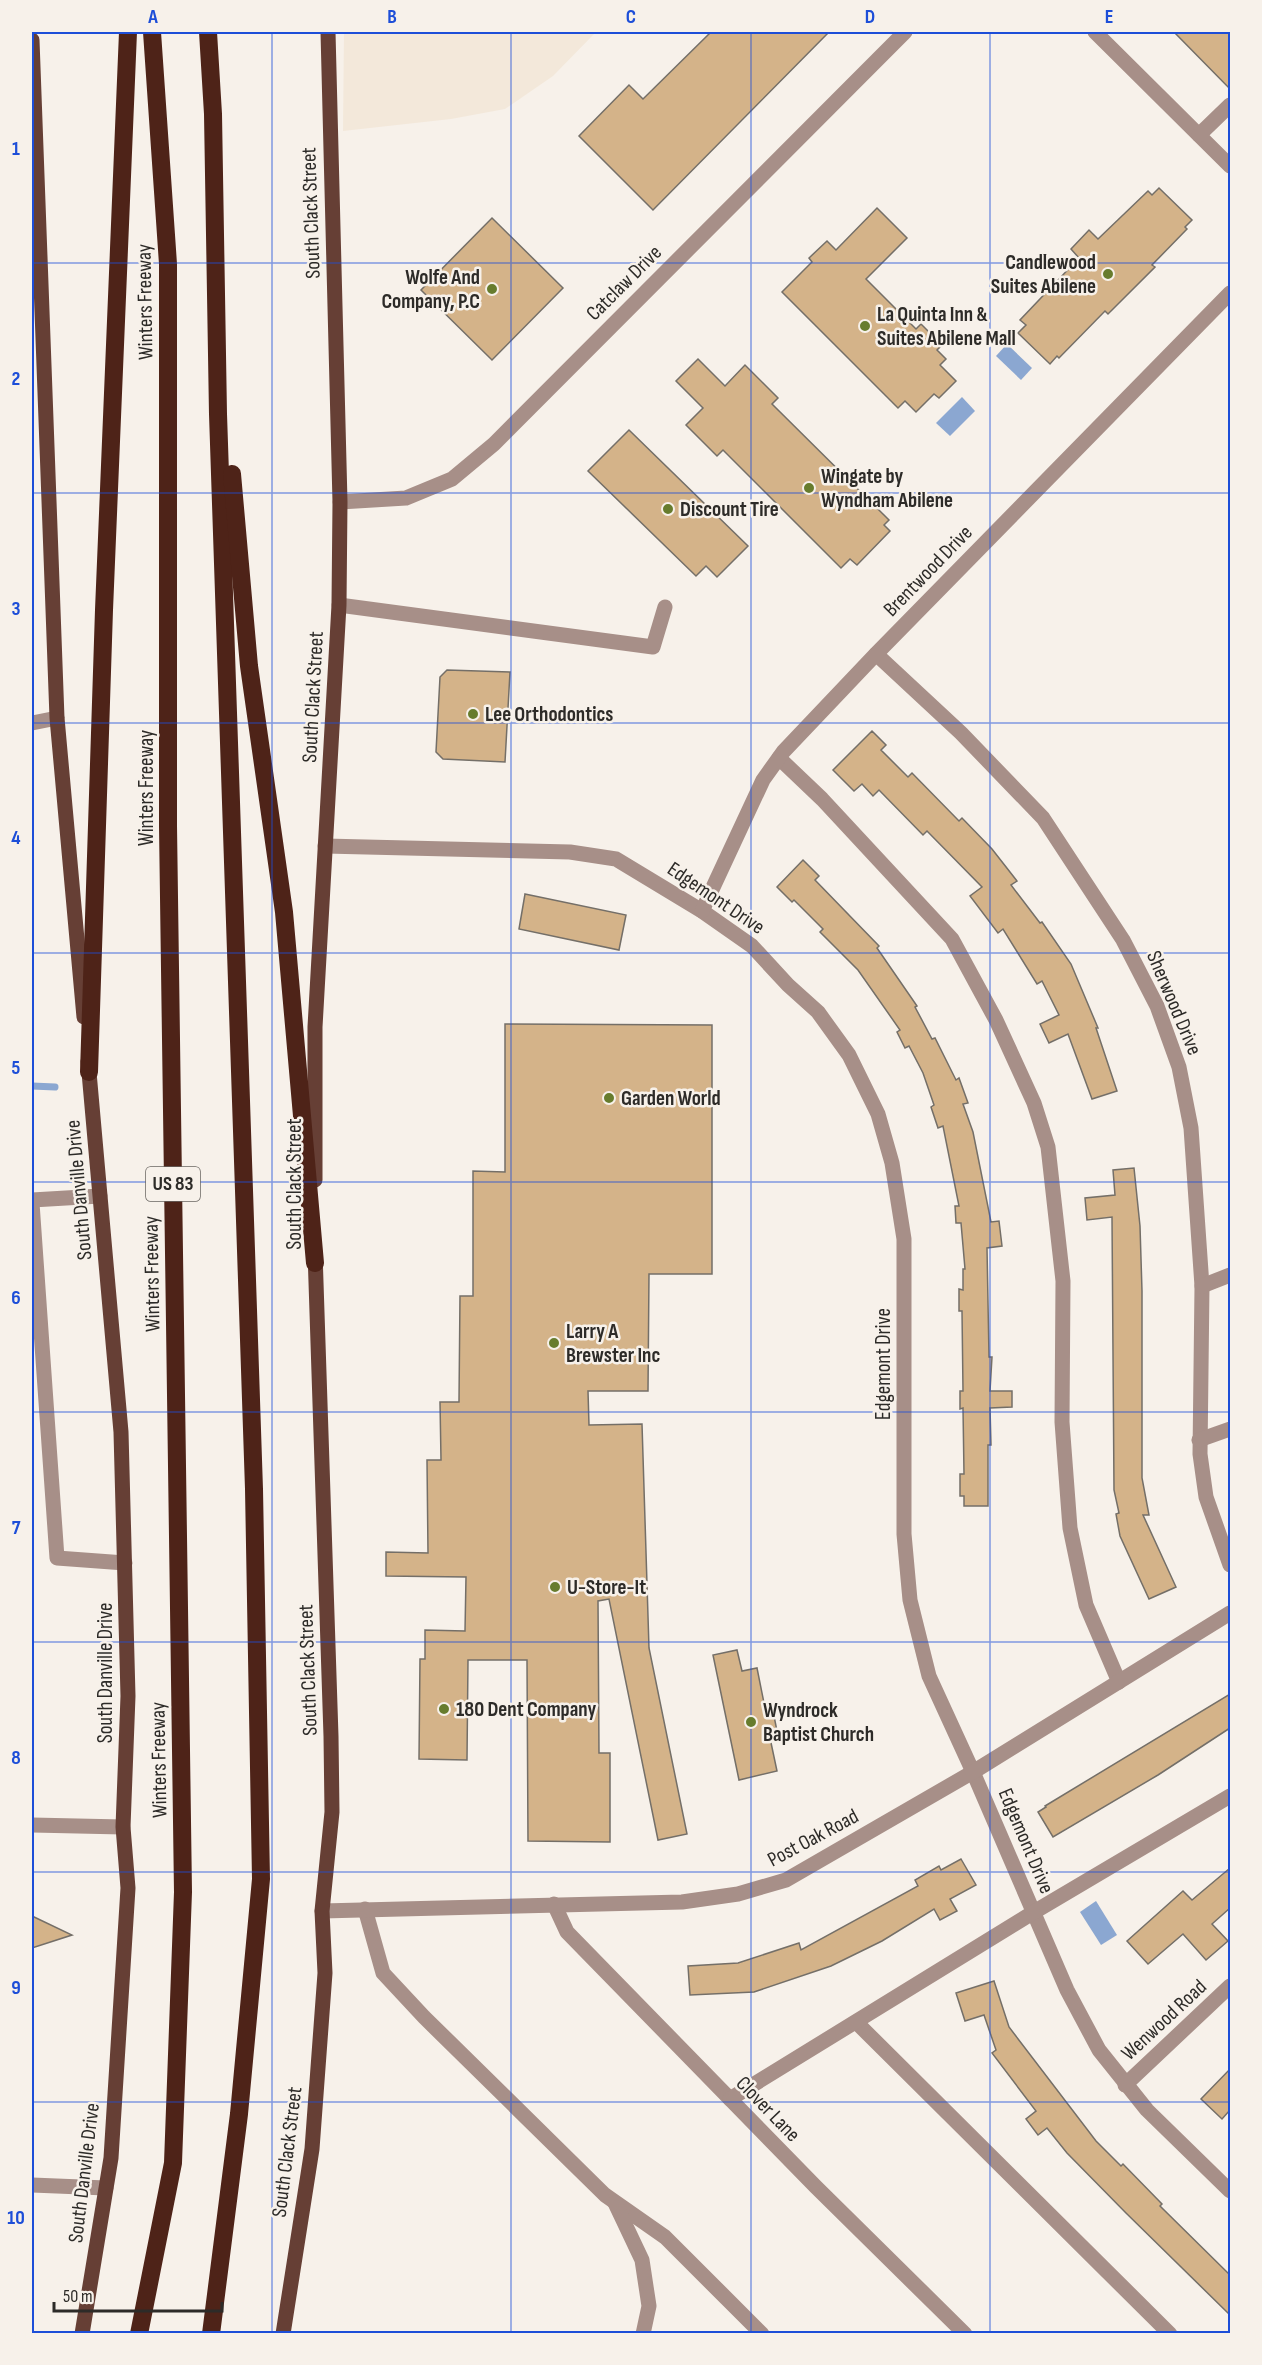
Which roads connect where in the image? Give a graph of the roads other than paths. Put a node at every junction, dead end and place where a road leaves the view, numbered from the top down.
1 (128, 32) edge
2 (152, 32) edge
3 (208, 32) edge
4 (328, 32) edge
5 (905, 32) edge
6 (1095, 32) edge
7 (32, 40) edge
8 (1230, 105) edge
9 (1199, 135) junction
10 (1230, 166) edge
11 (216, 288) junction
12 (1230, 293) edge
13 (340, 502) junction
14 (339, 605) junction
15 (665, 607) dead end
16 (876, 654) junction
17 (57, 718) junction
18 (32, 723) edge
19 (779, 758) junction
20 (325, 846) junction
21 (702, 911) junction
22 (89, 1072) junction
23 (100, 1196) junction
24 (32, 1202) edge
25 (315, 1263) junction
26 (1230, 1275) edge
27 (1202, 1286) junction
28 (1230, 1429) edge
29 (1200, 1440) junction
30 (125, 1563) junction
31 (1230, 1566) edge
32 (1230, 1613) edge
33 (1119, 1682) junction
34 (973, 1772) junction
35 (1230, 1796) edge
36 (32, 1825) edge
37 (123, 1827) junction
38 (554, 1904) junction
39 (365, 1909) junction
40 (322, 1911) junction
41 (1034, 1912) junction
42 (1230, 1986) edge
43 (856, 2022) junction
44 (1125, 2085) junction
45 (730, 2099) junction
46 (32, 2185) edge
47 (106, 2188) junction
48 (1230, 2190) edge
49 (610, 2198) junction
50 (82, 2334) edge
51 (139, 2334) edge
52 (211, 2334) edge
53 (283, 2334) edge
54 (643, 2334) edge
55 (762, 2334) edge
56 (964, 2334) edge
57 (1170, 2334) edge

1 - 22 highway
2 - 51 highway, Winters Freeway / US 83
3 - 11 highway
4 - 13 main road, South Clack Street
5 - 13 street, Catclaw Drive
6 - 9 street
7 - 17 main road, South Danville Drive
8 - 9 street
9 - 10 street
11 - 25 highway
11 - 52 highway
12 - 16 street, Brentwood Drive
13 - 14 main road, South Clack Street
14 - 15 street
14 - 20 main road, South Clack Street
16 - 19 street, Brentwood Drive
16 - 27 street, Sherwood Drive
17 - 18 street
17 - 22 main road, South Danville Drive
19 - 21 street, Brentwood Drive
19 - 33 street
20 - 21 street, Edgemont Drive
20 - 25 main road, South Clack Street
21 - 34 street, Edgemont Drive
22 - 23 main road, South Danville Drive
23 - 24 street
23 - 30 main road, South Danville Drive
24 - 30 street
25 - 40 main road, South Clack Street
26 - 27 street
27 - 29 street, Sherwood Drive
28 - 29 street
29 - 31 street, Sherwood Drive
30 - 37 main road, South Danville Drive
32 - 33 street, Post Oak Road
33 - 34 street, Post Oak Road
34 - 38 street, Post Oak Road
34 - 41 street, Edgemont Drive
35 - 41 street
36 - 37 street
37 - 47 main road, South Danville Drive
38 - 39 street, Post Oak Road
38 - 45 street, Clover Lane
39 - 40 street, Post Oak Road
39 - 49 street
40 - 53 main road, South Clack Street
41 - 43 street
41 - 44 street, Edgemont Drive
42 - 44 street, Wenwood Road
43 - 45 street
43 - 57 street
44 - 48 street, Edgemont Drive
45 - 56 street, Clover Lane
46 - 47 street
47 - 50 main road, South Danville Drive
49 - 54 street
49 - 55 street

